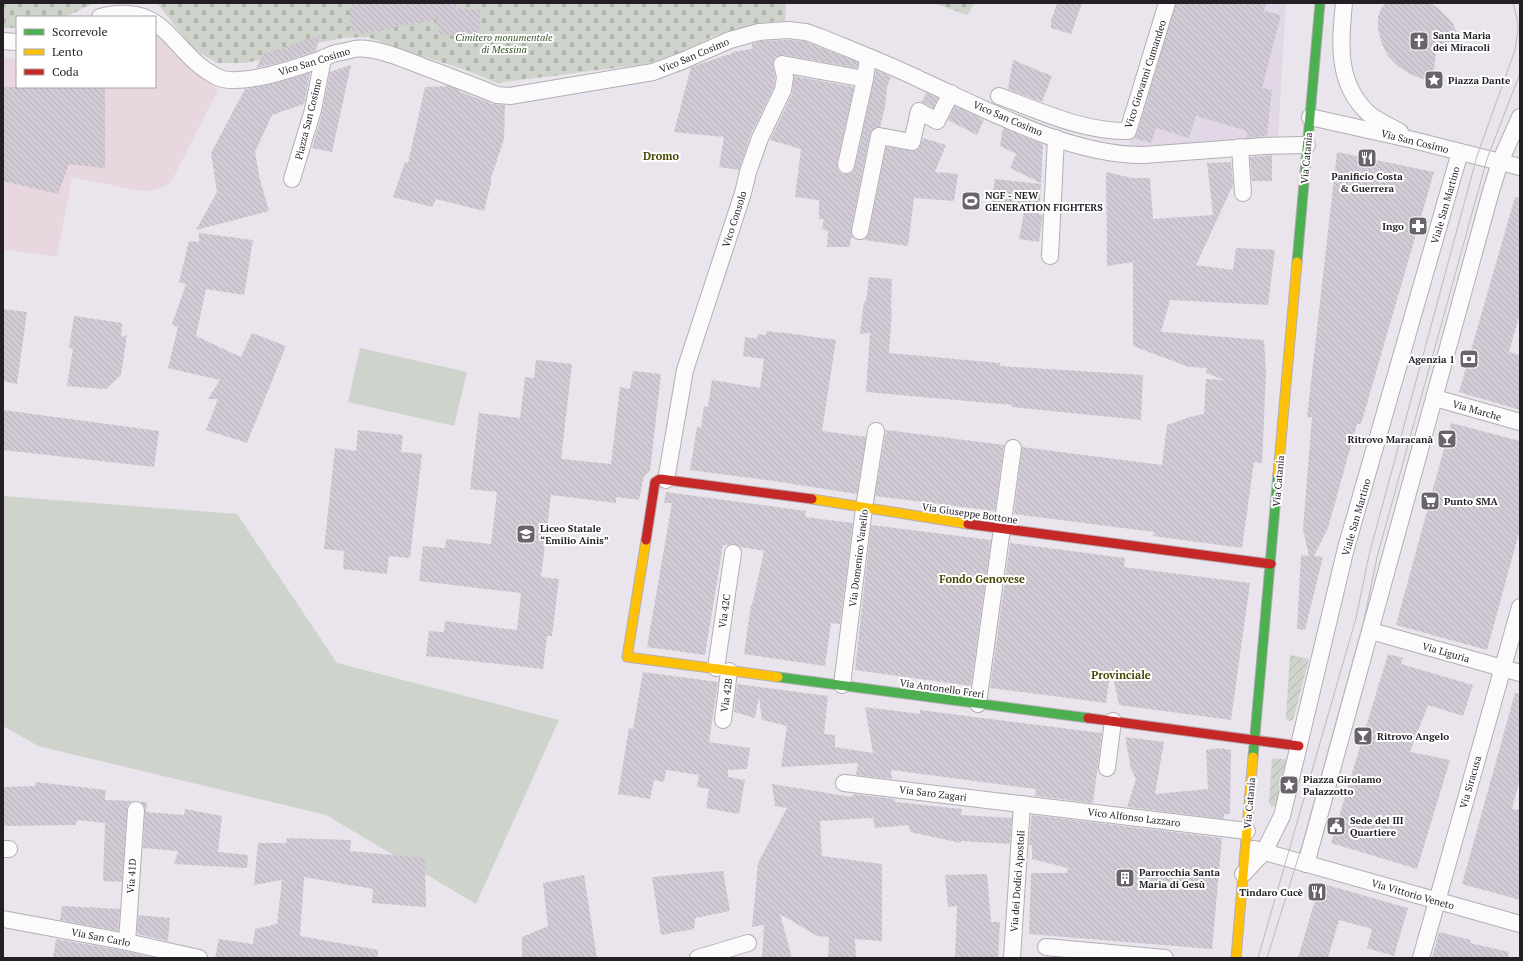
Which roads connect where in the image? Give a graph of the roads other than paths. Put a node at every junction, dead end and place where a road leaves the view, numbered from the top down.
1 (1167, 3) edge
2 (1320, 3) edge
3 (1344, 3) edge
4 (102, 16) edge
5 (3, 41) edge
6 (16, 42) edge
7 (868, 57) junction
8 (323, 58) junction
9 (864, 79) junction
10 (951, 93) junction
11 (999, 96) dead end
12 (1310, 117) junction
13 (1520, 117) edge
14 (1056, 138) junction
15 (1413, 140) junction
16 (1308, 145) junction
17 (1240, 147) junction
18 (1460, 152) junction
19 (1500, 162) junction
20 (846, 165) dead end
21 (1520, 167) edge
22 (292, 179) dead end
23 (1242, 193) dead end
24 (860, 231) dead end
25 (1050, 256) dead end
26 (1435, 398) junction
27 (1520, 422) edge
28 (876, 431) dead end
29 (1013, 448) dead end
30 (666, 480) junction
31 (864, 508) junction
32 (1002, 529) junction
33 (733, 553) dead end
34 (1271, 564) junction
35 (1520, 607) edge
36 (1371, 631) junction
37 (1502, 668) junction
38 (723, 669) junction
39 (1520, 673) edge
40 (842, 686) junction
41 (978, 704) junction
42 (723, 720) dead end
43 (1113, 722) junction
44 (1254, 740) junction
45 (1299, 746) junction
46 (1107, 768) dead end
47 (844, 783) dead end
48 (1022, 804) junction
49 (136, 810) dead end
50 (1246, 831) junction
51 (1245, 847) junction
52 (1264, 852) junction
53 (1306, 864) junction
54 (1243, 874) junction
55 (1437, 901) junction
56 (3, 919) edge
57 (1520, 924) edge
58 (127, 942) junction
59 (748, 943) dead end
60 (1046, 947) dead end
61 (199, 958) edge
62 (698, 958) edge
63 (1012, 958) edge
64 (1165, 958) edge
65 (1236, 958) edge
66 (1421, 958) edge

1 - 11 street, Vico Giovanni Cumandeo
2 - 12 street, Via Catania
3 - 15 street
4 - 8 street, Vico San Cosimo
5 - 6 street
7 - 8 street, Vico San Cosimo
7 - 9 street
7 - 10 street, Vico San Cosimo
8 - 22 street, Piazza San Cosimo
9 - 20 street
9 - 30 street, Vico Consolo
10 - 14 street, Vico San Cosimo
10 - 24 street
12 - 15 street, Via San Cosimo
12 - 16 street, Via Catania
13 - 19 street
14 - 17 street, Vico San Cosimo
14 - 25 street
15 - 18 street, Via San Cosimo
16 - 17 street, Vico San Cosimo
16 - 34 street, Via Catania
17 - 23 street
18 - 19 street, Via San Cosimo
18 - 45 street, Viale San Martino
19 - 21 street, Via San Cosimo
19 - 26 street
26 - 27 street, Via Marche
26 - 36 street
28 - 31 street, Via Domenico Vanello
29 - 32 street
30 - 31 street, Via Giuseppe Bottone
30 - 38 street, Via Antonello Freri
31 - 32 street, Via Giuseppe Bottone
31 - 40 street, Via Domenico Vanello
32 - 34 street, Via Giuseppe Bottone
32 - 41 street
33 - 38 street, Via 42C
34 - 44 street, Via Catania
35 - 37 street, Via Siracusa
36 - 37 street, Via Liguria
36 - 53 street
37 - 39 street, Via Liguria
37 - 55 street, Via Siracusa
38 - 40 street, Via Antonello Freri
38 - 42 street, Via 42B
40 - 41 street, Via Antonello Freri
41 - 43 street, Via Antonello Freri
43 - 44 street, Via Antonello Freri
43 - 46 street
44 - 45 street, Via Antonello Freri
44 - 50 street, Via Catania
45 - 52 street, Viale San Martino
47 - 48 street, Via Saro Zagari
48 - 50 street, Vico Alfonso Lazzaro
48 - 63 street, Via dei Dodici Apostoli
49 - 58 street, Via 41D
50 - 51 street, Via Catania
51 - 52 street, Via Vittorio Veneto
51 - 54 street, Via Catania
52 - 53 street, Via Vittorio Veneto
52 - 54 street, Viale San Martino
53 - 55 street, Via Vittorio Veneto
54 - 65 street, Via Catania
55 - 57 street, Via Vittorio Veneto
55 - 66 street, Via Siracusa
56 - 58 street, Via San Carlo
58 - 61 street, Via San Carlo
59 - 62 street
60 - 64 street

